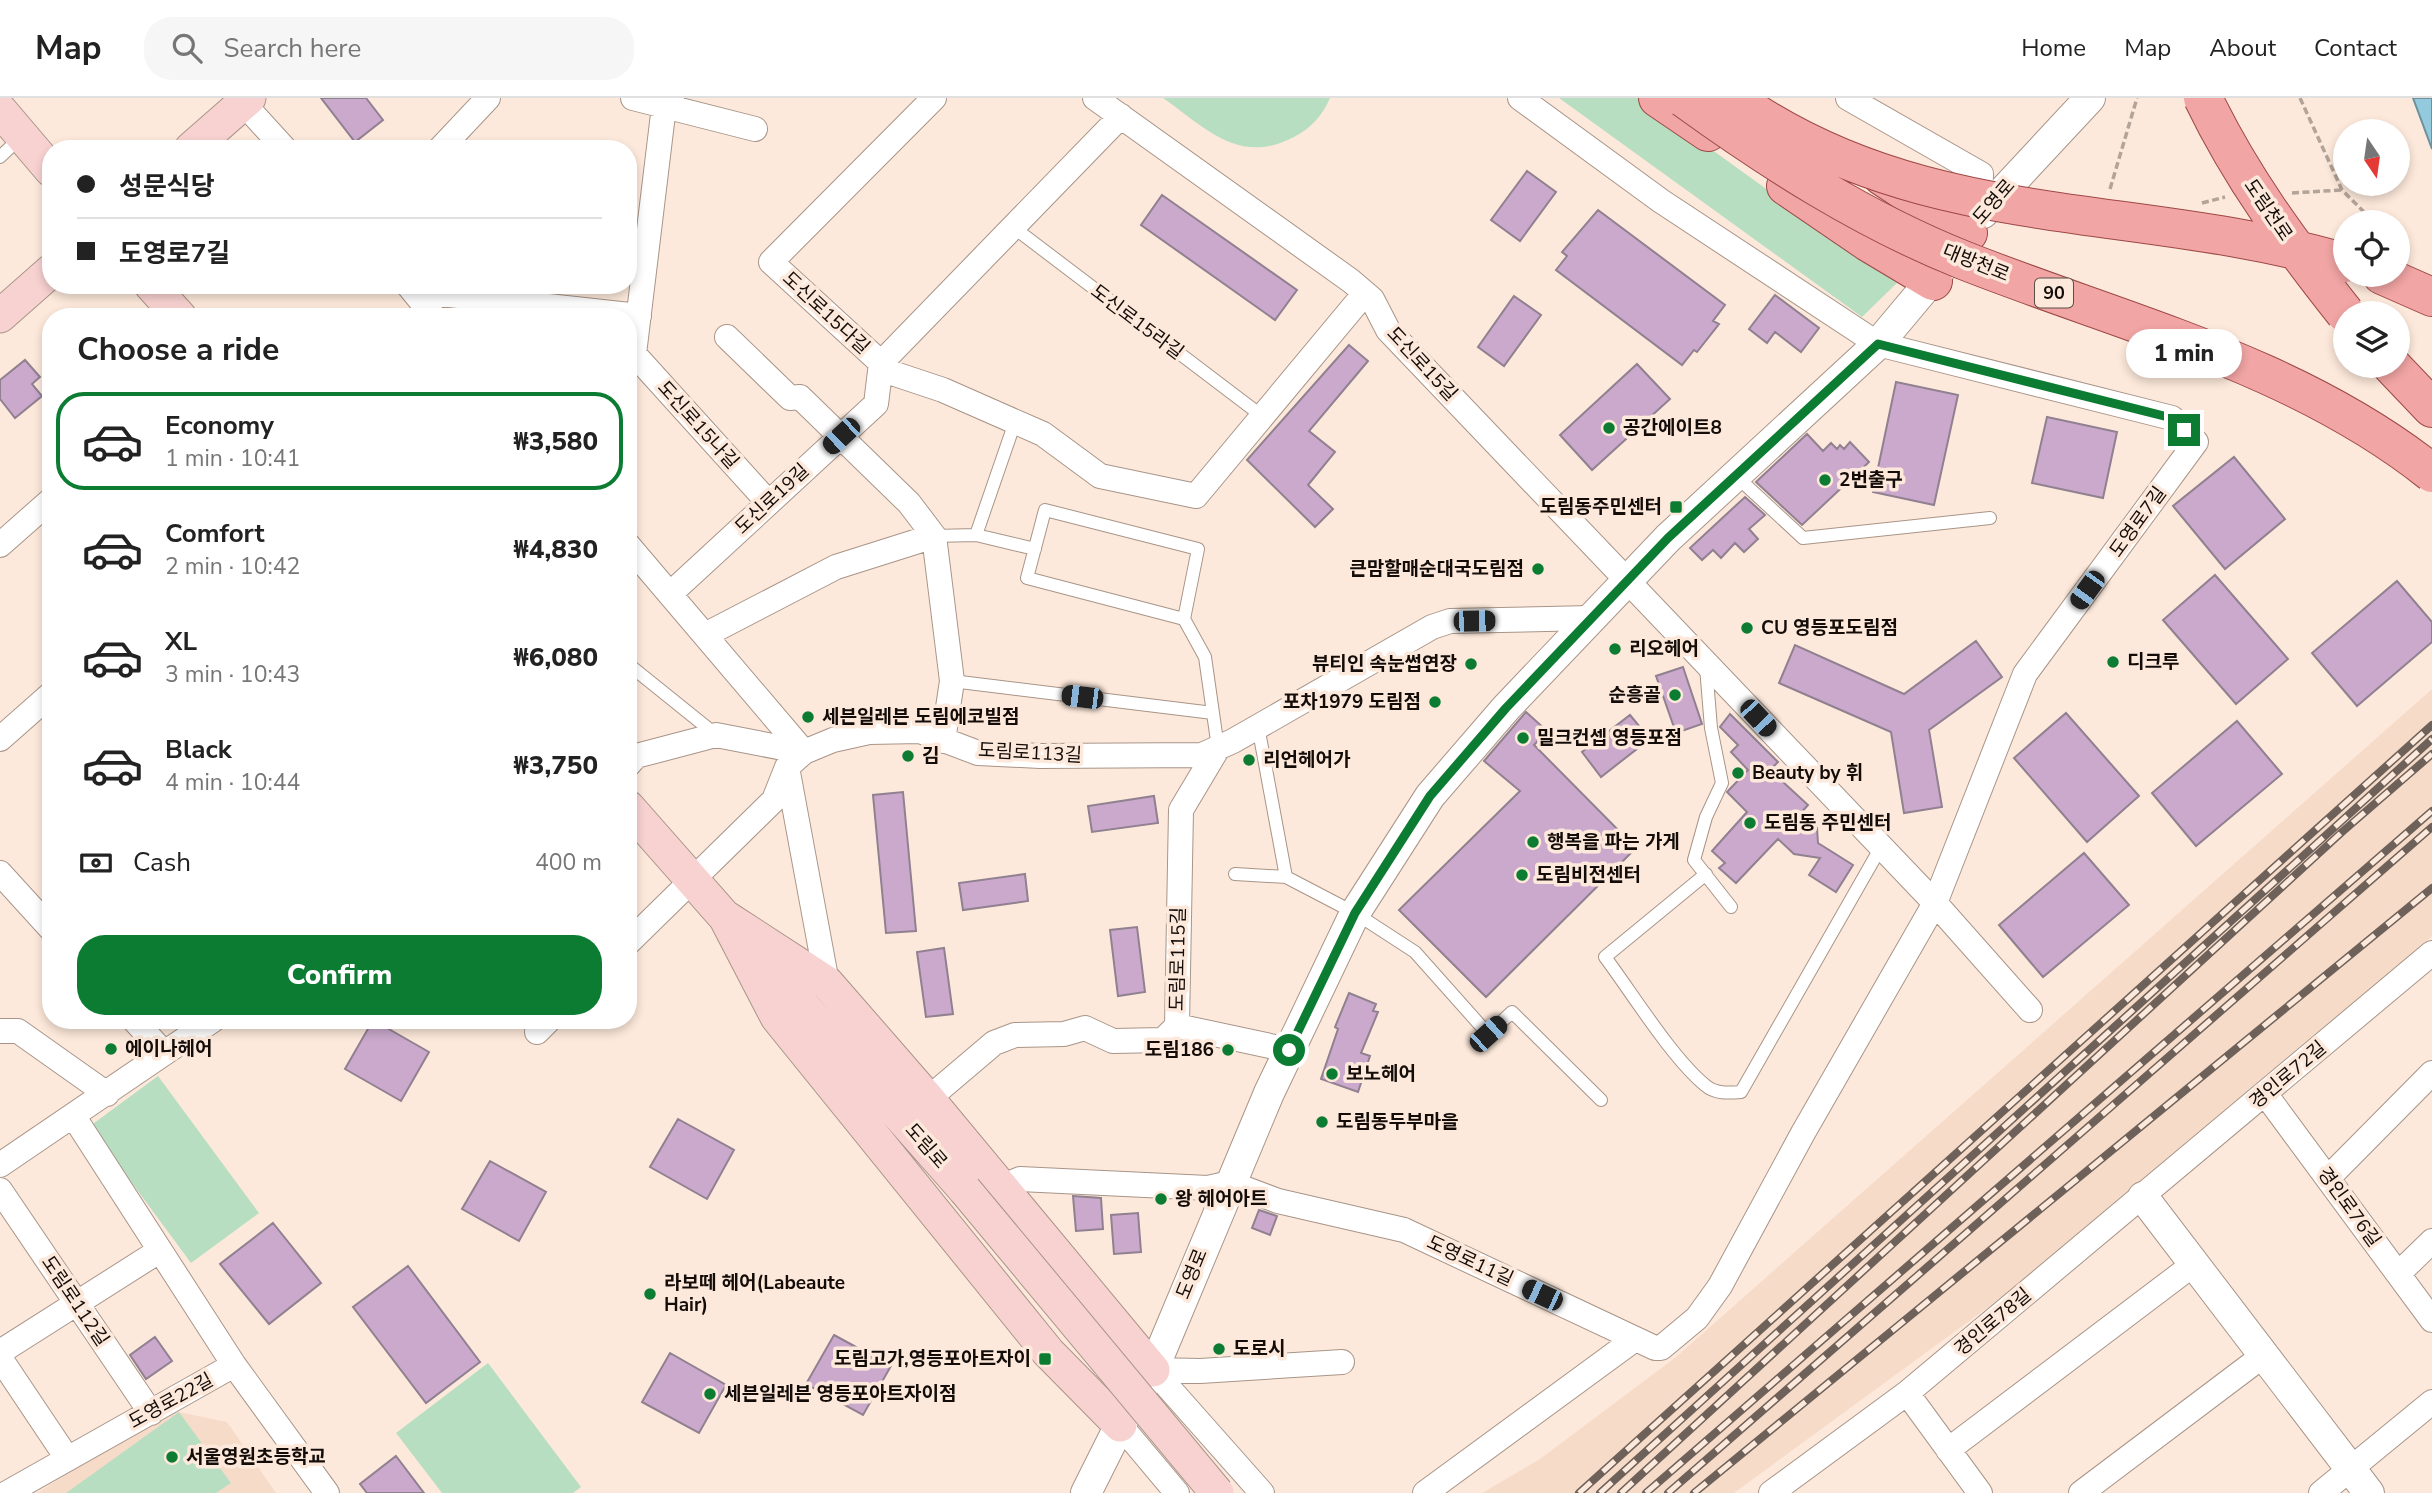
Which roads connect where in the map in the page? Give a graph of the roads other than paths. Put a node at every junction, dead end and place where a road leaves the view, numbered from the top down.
1 (488, 98) edge
2 (633, 98) edge
3 (934, 98) edge
4 (1095, 98) edge
5 (1520, 98) edge
6 (1658, 98) edge
7 (1684, 98) edge
8 (1733, 98) edge
9 (1765, 98) edge
10 (1848, 98) edge
11 (2090, 98) edge
12 (2203, 98) edge
13 (246, 100) edge
14 (668, 102) edge
15 (0, 110) edge
16 (1121, 116) junction
17 (755, 129) dead end
18 (201, 140) edge
19 (278, 140) edge
20 (445, 140) edge
21 (11, 146) edge
22 (42, 165) edge
23 (1974, 224) junction
24 (1013, 227) junction
25 (2333, 259) edge
26 (42, 279) edge
27 (1933, 281) junction
28 (2408, 287) edge
29 (1365, 293) junction
30 (159, 294) edge
31 (415, 294) edge
32 (459, 294) edge
33 (2432, 298) edge
34 (2336, 301) edge
35 (172, 308) edge
36 (427, 308) edge
37 (574, 308) edge
38 (0, 316) edge
39 (639, 316) joint
40 (637, 332) edge
41 (727, 337) dead end
42 (1878, 344) junction
43 (637, 358) edge
44 (881, 363) junction
45 (2403, 378) edge
46 (2432, 408) edge
47 (1262, 416) junction
48 (1015, 422) junction
49 (841, 436) junction
50 (2432, 473) edge
51 (1737, 477) junction
52 (768, 502) junction
53 (42, 508) edge
54 (1990, 518) dead end
55 (976, 535) junction
56 (934, 536) junction
57 (0, 545) edge
58 (1035, 549) junction
59 (637, 560) edge
60 (1627, 581) junction
61 (670, 594) junction
62 (1592, 618) junction
63 (1184, 620) junction
64 (705, 635) junction
65 (1706, 663) junction
66 (637, 671) edge
67 (952, 681) junction
68 (42, 702) edge
69 (1213, 713) junction
70 (1258, 726) junction
71 (716, 735) junction
72 (0, 739) edge
73 (943, 741) junction
74 (1218, 748) junction
75 (637, 756) edge
76 (796, 759) junction
77 (637, 817) edge
78 (1881, 847) junction
79 (0, 873) edge
80 (1235, 874) dead end
81 (1706, 874) junction
82 (1286, 877) junction
83 (694, 878) junction
84 (1935, 903) junction
85 (1731, 907) dead end
86 (1355, 913) junction
87 (725, 917) junction
88 (42, 919) edge
89 (637, 934) edge
90 (2432, 953) edge
91 (827, 983) junction
92 (2030, 1010) dead end
93 (1177, 1026) junction
94 (142, 1029) edge
95 (200, 1029) edge
96 (0, 1031) edge
97 (1289, 1050) junction
98 (164, 1053) junction
99 (2432, 1073) edge
100 (107, 1094) junction
101 (2266, 1095) junction
102 (928, 1099) junction
103 (1601, 1100) dead end
104 (74, 1117) junction
105 (0, 1165) edge
106 (2328, 1178) junction
107 (1230, 1183) junction
108 (1001, 1187) junction
109 (0, 1190) edge
110 (2143, 1197) junction
111 (2432, 1241) edge
112 (159, 1251) junction
113 (2194, 1264) junction
114 (2398, 1274) junction
115 (77, 1303) junction
116 (1104, 1311) junction
117 (2432, 1320) edge
118 (1635, 1339) junction
119 (0, 1352) edge
120 (1048, 1352) junction
121 (2264, 1356) junction
122 (0, 1358) edge
123 (1342, 1362) dead end
124 (234, 1365) junction
125 (1153, 1370) junction
126 (1907, 1394) junction
127 (2432, 1402) edge
128 (151, 1413) junction
129 (1120, 1425) junction
130 (1948, 1450) junction
131 (66, 1458) junction
132 (2360, 1482) edge
133 (7, 1493) edge
134 (327, 1493) edge
135 (1086, 1493) edge
136 (1177, 1493) edge
137 (1217, 1493) edge
138 (1262, 1493) edge
139 (1425, 1493) edge
140 (1771, 1493) edge
141 (1980, 1493) edge
142 (2081, 1493) edge
143 (2321, 1493) edge

1 - 20 street
2 - 14 street
3 - 44 street, 도신로15다길
4 - 16 street, 도신로15길
5 - 42 street
6 - 27 main road
7 - 50 main road, 대방천로 / 90, bridge
8 - 25 main road, bridge
9 - 23 main road
10 - 23 street
11 - 23 street, 도영로
12 - 34 main road, 도림천로, bridge
13 - 18 main road
13 - 19 street
14 - 17 street
14 - 39 street, 도신로15나길
15 - 21 main road
16 - 24 street
16 - 29 street, 도신로15길
21 - 22 main road
23 - 27 street, 도영로
24 - 44 street
24 - 47 lane, 도신로15라길
26 - 38 main road
27 - 42 street, 도영로
28 - 33 main road
29 - 47 street, 도신로15다길
29 - 60 street, 도신로15길
30 - 35 main road
31 - 36 street
32 - 37 street
39 - 40 street, 도신로15나길
41 - 49 street
42 - 51 street, 도영로
42 - 84 street, 도영로7길
43 - 52 street, 도신로15나길
44 - 48 street, 도신로15다길
44 - 49 street, 도신로19길
45 - 46 main road
47 - 48 street, 도신로15다길
48 - 55 lane
49 - 52 street, 도신로19길
49 - 56 street
51 - 54 lane
51 - 60 street, 도영로
52 - 61 street, 도신로19길
53 - 57 street
55 - 56 lane
55 - 58 lane
56 - 64 street
56 - 67 street
58 - 63 lane
58 - 63 lane
59 - 61 street
60 - 62 street, 도영로
60 - 65 street
61 - 64 street
62 - 70 street, 도림로113길
62 - 86 street, 도영로
63 - 69 lane
64 - 76 street
65 - 78 street
65 - 81 lane
66 - 71 lane
67 - 69 lane
67 - 73 street
68 - 72 street
69 - 74 lane
70 - 74 street, 도림로113길
70 - 82 lane
71 - 75 street
71 - 76 street
73 - 74 street, 도림로113길
73 - 76 street, 도림로113길
74 - 93 street, 도림로115길
76 - 83 street
76 - 91 street
77 - 83 main road, 도림로
78 - 81 lane
78 - 84 street
79 - 88 street
80 - 82 lane
81 - 85 lane
82 - 86 lane
83 - 87 main road, 도림로
83 - 89 street
84 - 92 street
84 - 118 street, 도영로11길
86 - 97 street, 도영로
86 - 103 lane
87 - 91 main road
87 - 120 main road
87 - 137 main road, 도림로, bridge
90 - 101 street, 경인로72길
91 - 102 main road
93 - 97 street
93 - 102 street, 도림로115길
94 - 98 street
95 - 98 street
96 - 100 street
97 - 107 street, 도영로
98 - 100 street
99 - 106 street
100 - 104 street
101 - 106 street, 경인로76길
101 - 110 street, 경인로72길
102 - 108 main road
104 - 105 street
104 - 112 street
106 - 114 street, 경인로76길
107 - 108 street, 도영로11길
107 - 118 street, 도영로11길
107 - 125 street, 도영로
108 - 116 main road
109 - 115 street, 도림로112길
110 - 113 street
110 - 126 street, 경인로78길
111 - 114 street
112 - 115 street
112 - 124 street
113 - 121 street
113 - 130 street
114 - 117 street, 경인로76길
115 - 119 street
115 - 128 street, 도림로112길
116 - 120 main road
116 - 125 main road
118 - 139 street
120 - 129 main road
121 - 132 street
121 - 142 street
122 - 131 street
123 - 125 street
124 - 128 street, 도영로22길
124 - 134 street, 도영로22길
125 - 129 street, 도영로
125 - 138 street
126 - 130 street
126 - 140 street, 경인로78길
127 - 132 street
128 - 131 street, 도영로22길
129 - 135 street, 도영로
129 - 136 street
130 - 141 street
131 - 133 street, 도영로22길
132 - 143 street

